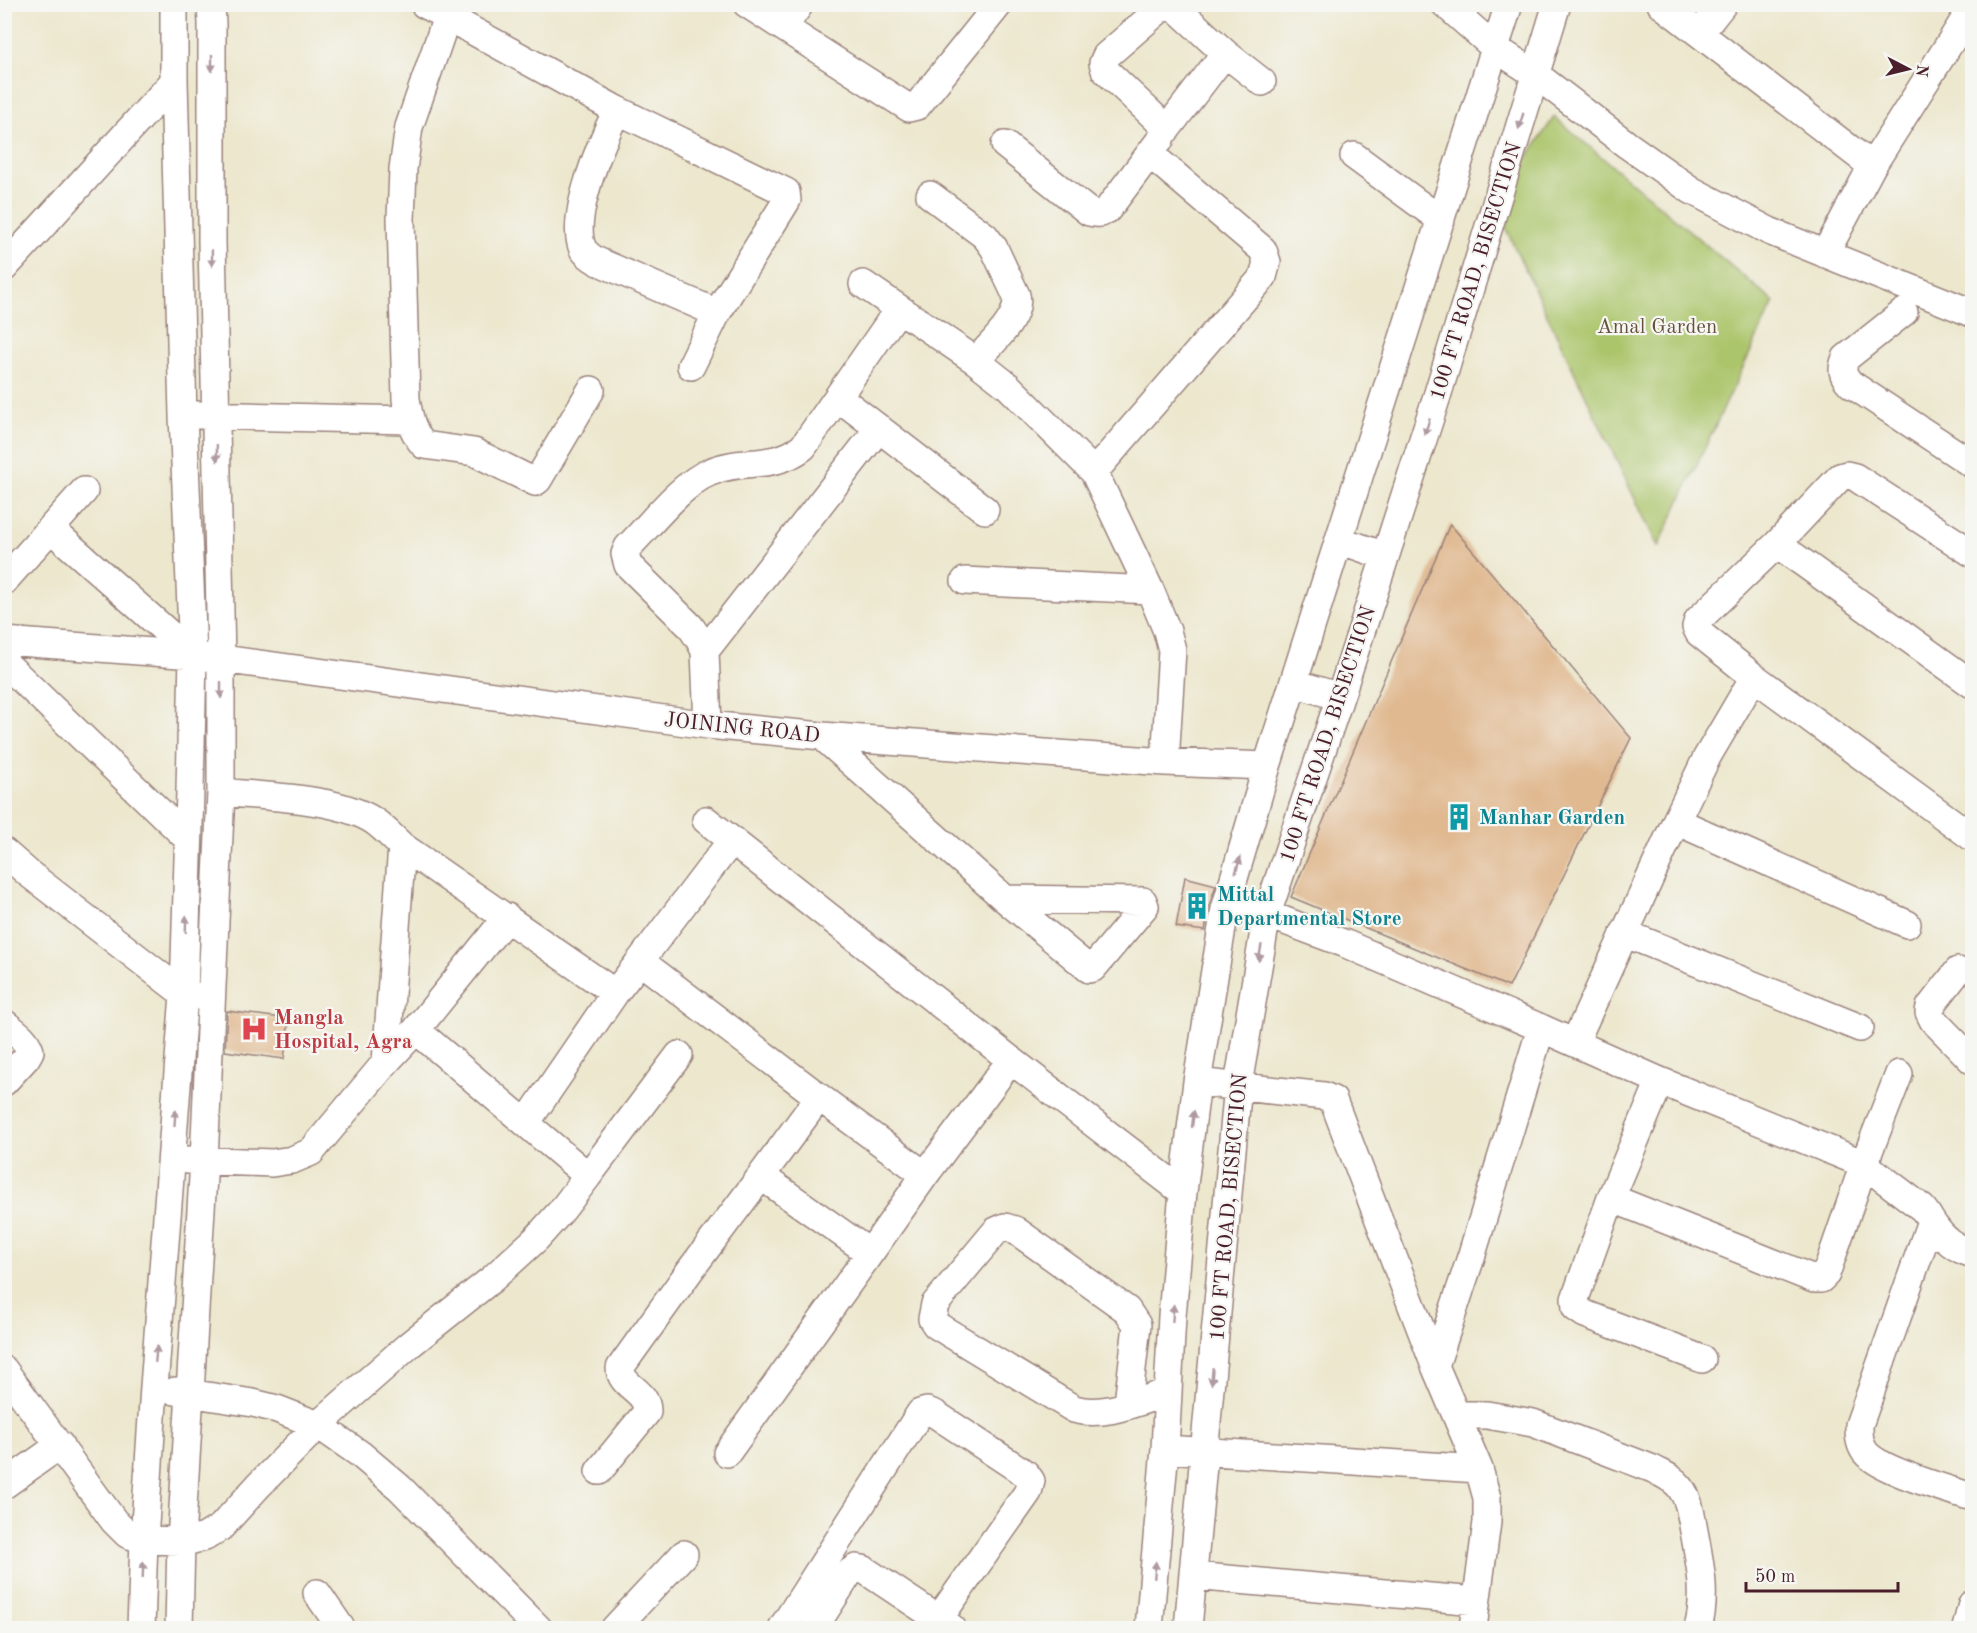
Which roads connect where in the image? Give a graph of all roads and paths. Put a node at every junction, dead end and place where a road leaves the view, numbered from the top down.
1 (174, 4) edge
2 (231, 4) edge
3 (747, 4) edge
4 (800, 4) edge
5 (999, 4) edge
6 (1445, 4) edge
7 (1509, 4) edge
8 (1557, 4) edge
9 (1661, 4) edge
10 (1723, 4) edge
11 (1972, 8) edge
12 (435, 11) edge
13 (212, 14) edge
14 (784, 27) junction
15 (1700, 33) junction
16 (1495, 48) junction
17 (1225, 53) junction
18 (1535, 74) junction
19 (174, 81) junction
20 (1262, 82) dead end
21 (616, 110) junction
22 (212, 121) junction
23 (175, 123) junction
24 (1167, 129) junction
25 (1005, 145) dead end
26 (1150, 154) junction
27 (1353, 156) dead end
28 (1872, 166) junction
29 (930, 195) dead end
30 (1441, 220) junction
31 (1825, 254) junction
32 (4, 268) edge
33 (862, 284) dead end
34 (898, 310) junction
35 (1904, 312) dead end
36 (717, 313) junction
37 (1972, 313) edge
38 (976, 361) junction
39 (691, 366) dead end
40 (591, 390) dead end
41 (838, 397) junction
42 (183, 415) junction
43 (216, 415) junction
44 (409, 420) junction
45 (879, 428) junction
46 (1972, 464) edge
47 (1094, 472) junction
48 (84, 491) dead end
49 (985, 510) dead end
50 (51, 529) junction
51 (1339, 540) junction
52 (1777, 544) junction
53 (1972, 554) edge
54 (1385, 556) junction
55 (4, 581) edge
56 (965, 582) dead end
57 (1150, 590) junction
58 (4, 642) edge
59 (705, 651) junction
60 (193, 655) junction
61 (221, 659) junction
62 (4, 662) edge
63 (1754, 677) junction
64 (1294, 683) junction
65 (1972, 684) edge
66 (1340, 697) junction
67 (708, 724) junction
68 (822, 736) junction
69 (1165, 762) junction
70 (1267, 766) junction
71 (221, 792) junction
72 (706, 820) dead end
73 (1676, 821) junction
74 (1972, 837) edge
75 (188, 839) junction
76 (732, 840) junction
77 (402, 846) junction
78 (4, 852) edge
79 (1005, 899) dead end
80 (1225, 909) junction
81 (1267, 914) junction
82 (507, 917) junction
83 (1907, 924) dead end
84 (1624, 933) junction
85 (640, 961) junction
86 (1958, 971) dead end
87 (615, 993) junction
88 (184, 994) junction
89 (211, 1000) junction
90 (4, 1023) edge
91 (1541, 1028) junction
92 (1860, 1028) dead end
93 (416, 1030) junction
94 (1575, 1042) junction
95 (679, 1055) dead end
96 (1011, 1060) junction
97 (1972, 1060) edge
98 (386, 1062) junction
99 (1899, 1074) dead end
100 (4, 1082) edge
101 (1197, 1082) junction
102 (1660, 1082) junction
103 (1238, 1085) junction
104 (819, 1097) junction
105 (526, 1123) junction
106 (172, 1159) junction
107 (204, 1160) junction
108 (1864, 1164) junction
109 (925, 1175) junction
110 (588, 1176) junction
111 (761, 1176) junction
112 (1183, 1192) junction
113 (1611, 1198) junction
114 (1931, 1221) junction
115 (870, 1253) junction
116 (1972, 1254) edge
117 (1702, 1359) dead end
118 (1435, 1366) junction
119 (4, 1370) edge
120 (154, 1387) junction
121 (1168, 1392) junction
122 (191, 1394) junction
123 (1128, 1404) junction
124 (1456, 1415) junction
125 (318, 1425) junction
126 (60, 1445) junction
127 (1165, 1449) junction
128 (1205, 1452) junction
129 (727, 1453) dead end
130 (1479, 1469) junction
131 (599, 1471) dead end
132 (4, 1485) edge
133 (1972, 1497) edge
134 (144, 1540) junction
135 (181, 1541) junction
136 (684, 1554) dead end
137 (1193, 1576) junction
138 (317, 1593) dead end
139 (1476, 1601) junction
140 (1972, 1604) edge
141 (946, 1624) edge
142 (141, 1629) edge
143 (179, 1629) edge
144 (341, 1629) edge
145 (538, 1629) edge
146 (615, 1629) edge
147 (782, 1629) edge
148 (814, 1629) edge
149 (1149, 1629) edge
150 (1188, 1629) edge
151 (1473, 1629) edge
152 (1698, 1629) edge
153 (1966, 1629) edge

1 - 19 street
2 - 13 street
3 - 14 street
4 - 14 street
5 - 14 street
6 - 16 street
7 - 16 street, 100 FT ROAD, BISECTION
8 - 18 street, 100 FT ROAD, BISECTION
9 - 15 street
10 - 15 street
11 - 28 street
12 - 21 street
12 - 44 street
13 -> 22 street
15 - 28 street
16 - 18 street
16 - 30 street, 100 FT ROAD, BISECTION
17 - 20 street
17 - 24 street
17 - 24 street
18 - 31 street
18 -> 54 street, 100 FT ROAD, BISECTION
19 - 23 street
19 - 32 street
21 - 36 street
21 - 36 street
22 - 23 street
22 -> 43 street
23 - 42 street
24 - 26 street
25 - 26 street
26 - 47 street
27 - 30 street
28 - 31 street
29 - 38 street
30 - 51 street, 100 FT ROAD, BISECTION
31 - 37 street
33 - 34 street
34 - 38 street
34 - 41 street
35 - 46 street
36 - 39 street
38 - 47 street
40 - 44 street
41 - 45 street
41 - 59 street
42 - 43 street
42 - 60 street
43 - 44 street
43 -> 61 street
45 - 49 street
45 - 59 street
47 - 57 street
48 - 50 street
50 - 55 street
50 - 60 street
51 - 54 street
51 - 64 street, 100 FT ROAD, BISECTION
52 - 53 street
52 - 63 street
52 - 65 street
54 - 66 street, 100 FT ROAD, BISECTION
56 - 57 street
57 - 69 street
58 - 60 street, JOINING ROAD
59 - 67 street
60 - 61 street, JOINING ROAD
60 - 75 street
61 - 67 street, JOINING ROAD
61 -> 71 street
62 - 75 street
63 - 73 street
63 - 74 street
64 - 66 street
64 - 70 street, 100 FT ROAD, BISECTION
66 - 81 street, 100 FT ROAD, BISECTION
67 - 68 street, JOINING ROAD
68 - 69 street, JOINING ROAD
68 - 79 street
69 - 70 street, JOINING ROAD
80 -> 70 street, 100 FT ROAD, BISECTION
71 - 77 street
71 - 89 street
72 - 76 street
73 - 83 street
73 - 84 street
88 -> 75 street
76 - 85 street
76 - 96 street
77 - 82 street
77 - 98 street
78 - 88 street
80 - 81 street
80 - 101 street, 100 FT ROAD, BISECTION
81 - 91 street
81 -> 103 street, 100 FT ROAD, BISECTION
82 - 87 street
82 - 93 street
84 - 92 street
84 - 94 street
85 - 87 street
85 - 104 street
86 - 97 street
87 - 105 street
88 - 89 street
106 -> 88 street
89 - 107 street
90 - 100 street
91 - 94 street
91 - 118 street
93 - 98 street
93 - 105 street
94 - 102 street
95 - 110 street
96 - 109 street
96 - 112 street
98 - 107 street
99 - 108 street
101 - 103 street
112 -> 101 street, 100 FT ROAD, BISECTION
102 - 108 street
102 - 113 street
103 - 118 street
103 -> 128 street, 100 FT ROAD, BISECTION
104 - 109 street
104 - 111 street
105 - 110 street
106 - 107 street
120 -> 106 street
107 - 122 street
108 - 113 street
108 - 114 street
109 - 115 street
110 - 125 street
111 - 115 street
111 - 131 street
121 -> 112 street, 100 FT ROAD, BISECTION
113 - 117 street
114 - 116 street
114 - 133 street
115 - 129 street
118 - 124 street
119 - 126 street
120 - 122 street
120 - 134 street
121 - 123 street
121 - 127 street, 100 FT ROAD, BISECTION
122 - 125 street
122 - 135 street
123 - 123 street
124 - 130 street
124 - 152 street
125 - 135 street
125 - 145 street
126 - 132 street
126 - 134 street
127 - 128 street
149 -> 127 street, 100 FT ROAD, BISECTION
128 - 130 street
128 - 137 street, 100 FT ROAD, BISECTION
130 - 139 street
134 - 135 street
142 -> 134 street
135 - 143 street
136 - 146 street
137 - 139 street
137 - 150 street, 100 FT ROAD, BISECTION
138 - 144 street
139 - 151 street
140 - 153 street
141 - 147 street
141 - 148 street

